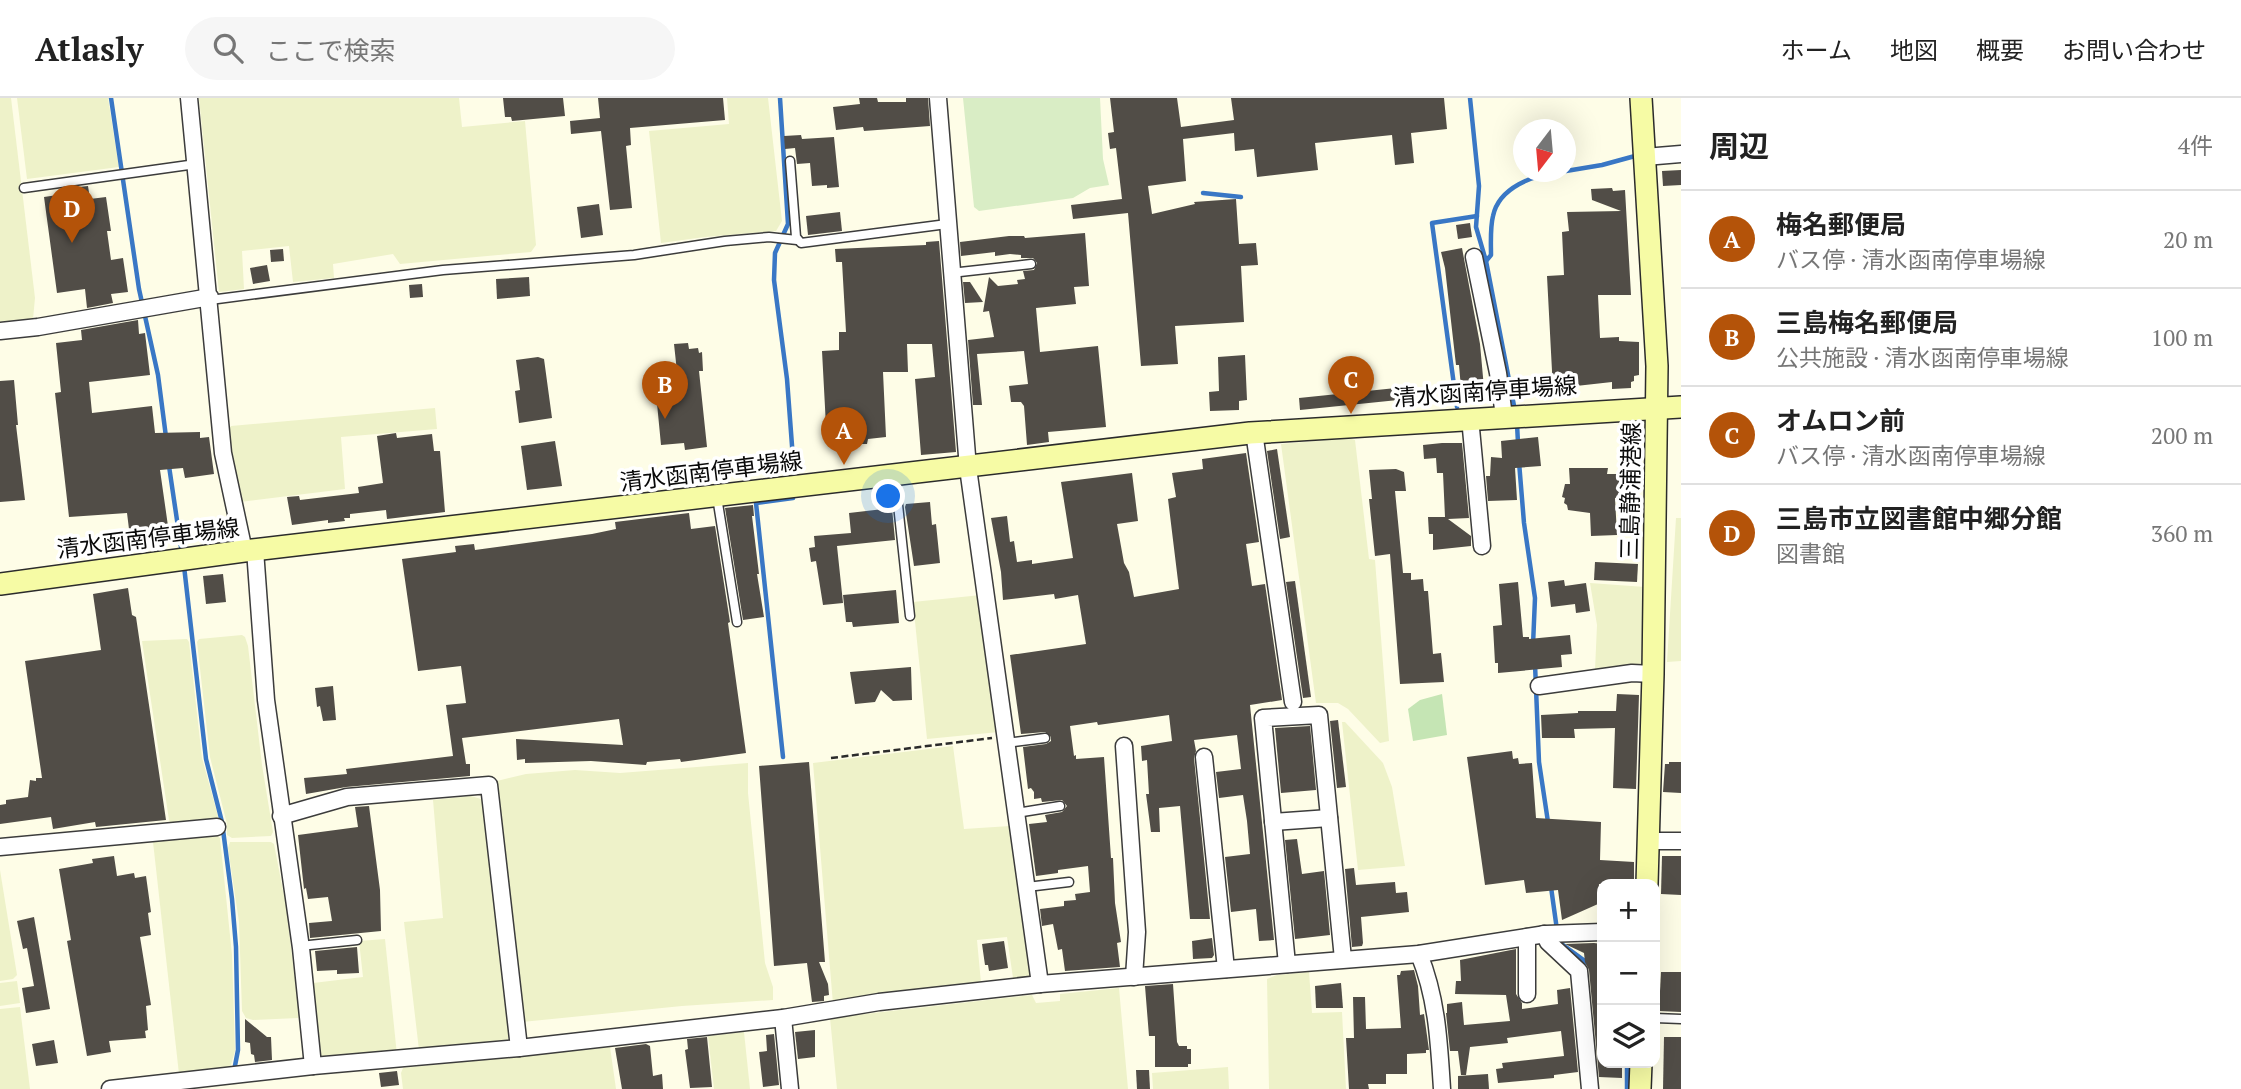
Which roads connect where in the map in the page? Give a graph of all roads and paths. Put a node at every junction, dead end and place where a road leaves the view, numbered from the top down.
1 (189, 98) edge
2 (938, 98) edge
3 (1642, 98) edge
4 (1681, 154) edge
5 (1645, 157) junction
6 (790, 161) dead end
7 (196, 164) junction
8 (24, 188) dead end
9 (947, 224) junction
10 (797, 240) junction
11 (1474, 257) dead end
12 (1031, 264) dead end
13 (951, 273) junction
14 (210, 299) junction
15 (0, 331) edge
16 (1681, 407) edge
17 (1657, 408) junction
18 (1504, 416) junction
19 (1470, 418) junction
20 (1254, 432) junction
21 (968, 468) junction
22 (895, 476) junction
23 (717, 497) junction
24 (1482, 546) dead end
25 (250, 551) junction
26 (0, 584) edge
27 (910, 617) dead end
28 (737, 622) dead end
29 (1653, 674) junction
30 (1539, 686) dead end
31 (1293, 702) dead end
32 (1045, 738) dead end
33 (1006, 739) junction
34 (1124, 747) dead end
35 (1204, 757) dead end
36 (831, 758) dead end
37 (1060, 806) dead end
38 (1016, 813) junction
39 (281, 816) junction
40 (1329, 818) junction
41 (1273, 822) junction
42 (217, 827) dead end
43 (1649, 841) junction
44 (1681, 841) edge
45 (0, 847) edge
46 (1647, 879) edge
47 (1069, 882) dead end
48 (1027, 887) junction
49 (1597, 932) edge
50 (1544, 934) junction
51 (1527, 937) junction
52 (357, 940) dead end
53 (300, 946) junction
54 (1419, 954) junction
55 (1343, 959) junction
56 (1287, 964) junction
57 (1226, 969) junction
58 (1134, 976) junction
59 (1040, 984) junction
60 (1527, 994) dead end
61 (1660, 1017) edge
62 (783, 1018) junction
63 (1681, 1019) edge
64 (519, 1048) junction
65 (313, 1066) junction
66 (1641, 1068) edge
67 (110, 1089) edge
68 (790, 1089) edge
69 (1442, 1089) edge
70 (1590, 1089) edge
71 (1640, 1089) edge

1 - 7 street
2 - 9 street
3 - 5 main road, 三島静浦港線
4 - 5 street
5 - 17 main road, 三島静浦港線
6 - 10 lane
7 - 8 lane
7 - 14 street
9 - 10 lane
9 - 13 street
10 - 14 lane
11 - 18 street
12 - 13 lane
13 - 21 street
14 - 15 street
14 - 25 street
16 - 17 main road, 清水函南停車場線
17 - 18 main road, 清水函南停車場線
17 - 29 main road, 三島静浦港線
18 - 19 main road, 清水函南停車場線
19 - 20 main road, 清水函南停車場線
19 - 24 street
20 - 21 main road, 清水函南停車場線
20 - 31 street
21 - 22 main road, 清水函南停車場線
21 - 33 street
22 - 23 main road, 清水函南停車場線
22 - 27 lane
23 - 25 main road, 清水函南停車場線
23 - 28 lane
25 - 26 main road, 清水函南停車場線
25 - 39 street
29 - 30 street
29 - 43 main road, 三島静浦港線
32 - 33 lane
33 - 36 path
33 - 38 street
34 - 58 street
35 - 57 street
37 - 38 lane
38 - 48 street
39 - 53 street
39 - 64 street
40 - 41 street
40 - 41 street
40 - 55 street
41 - 56 street
42 - 45 street
43 - 44 street
43 - 46 main road, 三島静浦港線
47 - 48 lane
48 - 59 street
49 - 50 street
50 - 51 street
50 - 70 street
51 - 54 street
51 - 60 street
52 - 53 lane
53 - 65 street
54 - 55 street
54 - 69 street
55 - 56 street
56 - 57 street
57 - 58 street
58 - 59 street
59 - 62 street
61 - 63 lane
62 - 64 street
62 - 68 street
64 - 65 street
65 - 67 street
66 - 71 main road

